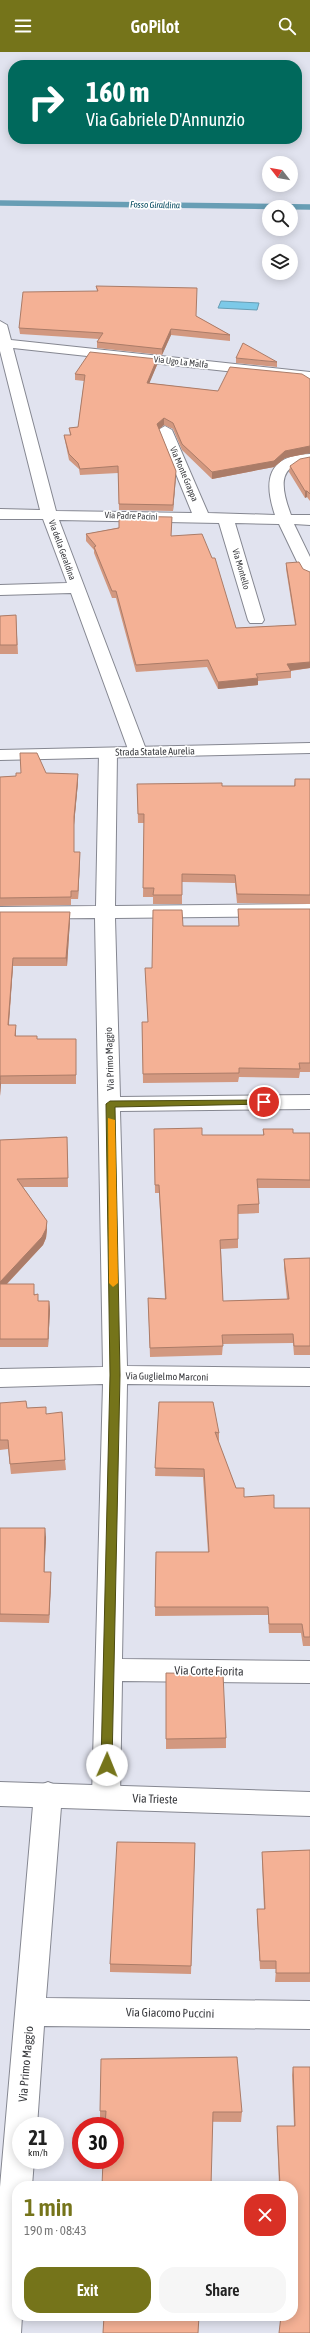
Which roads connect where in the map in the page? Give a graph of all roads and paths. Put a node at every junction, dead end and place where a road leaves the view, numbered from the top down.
1 (0, 325) edge
2 (3, 343) junction
3 (310, 376) edge
4 (165, 430) edge
5 (310, 458) edge
6 (0, 514) edge
7 (49, 514) junction
8 (202, 518) junction
9 (226, 519) junction
10 (285, 520) junction
11 (310, 520) edge
12 (310, 572) edge
13 (76, 588) junction
14 (0, 590) edge
15 (256, 620) dead end
16 (310, 748) edge
17 (108, 752) junction
18 (138, 752) junction
19 (0, 755) edge
20 (310, 910) edge
21 (105, 912) junction
22 (0, 913) edge
23 (310, 1102) edge
24 (110, 1104) junction
25 (115, 1375) junction
26 (310, 1377) edge
27 (0, 1378) edge
28 (109, 1670) junction
29 (310, 1672) edge
30 (0, 1794) edge
31 (48, 1794) junction
32 (106, 1797) junction
33 (310, 1804) edge
34 (30, 2012) junction
35 (310, 2015) edge
36 (16, 2181) edge
37 (12, 2223) edge
38 (3, 2329) edge

1 - 2 street, Via della Geraldina
2 - 3 street, Via Ugo La Malfa
2 - 7 street, Via della Geraldina
4 - 8 street, Via Monte Grappa
5 - 10 street
6 - 7 street, Via Padre Pacini
7 - 8 street, Via Padre Pacini
7 - 13 street, Via della Geraldina
8 - 9 street, Via Padre Pacini
9 - 10 street, Via Padre Pacini
9 - 15 street, Via Montello
10 - 11 street, Via Padre Pacini
10 - 12 street
13 - 14 street
13 - 18 street, Via della Geraldina
16 - 18 street, Strada Statale Aurelia
17 - 18 street, Strada Statale Aurelia
17 - 19 street, Strada Statale Aurelia
17 - 21 street, Via Primo Maggio
20 - 21 street
21 - 22 street
21 - 24 street, Via Primo Maggio
23 - 24 street
24 - 25 street, Via Primo Maggio
25 - 26 street, Via Guglielmo Marconi
25 - 27 street, Via Guglielmo Marconi
25 - 28 street, Via Primo Maggio
28 - 29 street, Via Corte Fiorita
28 - 32 street, Via Primo Maggio
30 - 31 street, Via Trieste
31 - 32 street, Via Trieste
31 - 34 street, Via Primo Maggio
32 - 33 street, Via Trieste
34 - 35 street, Via Giacomo Puccini
34 - 36 street, Via Primo Maggio
37 - 38 street, Via Primo Maggio

